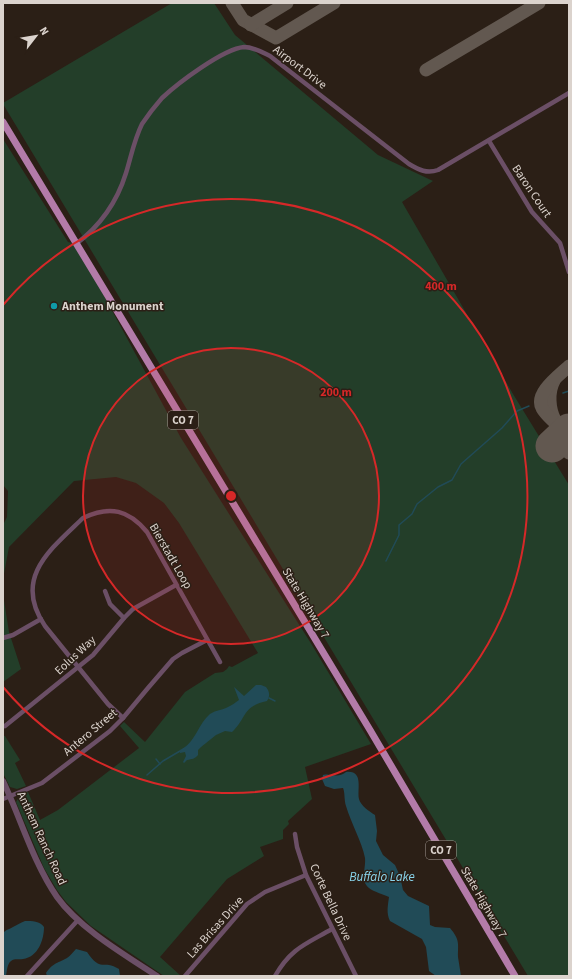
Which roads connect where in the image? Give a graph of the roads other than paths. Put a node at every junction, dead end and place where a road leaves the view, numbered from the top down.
1 (569, 93) edge
2 (3, 122) edge
3 (489, 141) junction
4 (76, 244) junction
5 (569, 272) edge
6 (176, 585) junction
7 (105, 591) dead end
8 (124, 618) junction
9 (40, 619) junction
10 (3, 638) edge
11 (207, 640) junction
12 (220, 662) dead end
13 (78, 668) junction
14 (124, 718) junction
15 (5, 726) dead end
16 (3, 781) edge
17 (10, 796) junction
18 (3, 799) edge
19 (295, 834) dead end
20 (306, 875) junction
21 (78, 920) junction
22 (332, 929) junction
23 (27, 976) edge
24 (157, 976) edge
25 (185, 976) edge
26 (275, 976) edge
27 (356, 976) edge
28 (515, 976) edge

1 - 3 street, Airport Drive
2 - 4 main road, CO 7
3 - 4 street, Airport Drive
3 - 5 street, Baron Court
4 - 28 main road, State Highway 7 / CO 7
6 - 8 street, Eolus Way
6 - 9 street, Bierstadt Loop
6 - 11 street, Bierstadt Loop
7 - 8 street
8 - 13 street, Eolus Way
9 - 10 street
9 - 13 street, Bierstadt Loop
11 - 12 street, Bierstadt Loop
11 - 14 street, Antero Street
13 - 14 street, Bierstadt Loop
13 - 15 street, Eolus Way
14 - 17 street, Antero Street
16 - 17 street, Anthem Ranch Road
17 - 18 street, Antero Street
17 - 21 street, Anthem Ranch Road
19 - 20 street, Corte Bella Drive
20 - 22 street, Corte Bella Drive
20 - 25 street, Las Brisas Drive
21 - 23 street
21 - 24 street, Anthem Ranch Road
22 - 26 street
22 - 27 street, Corte Bella Drive

